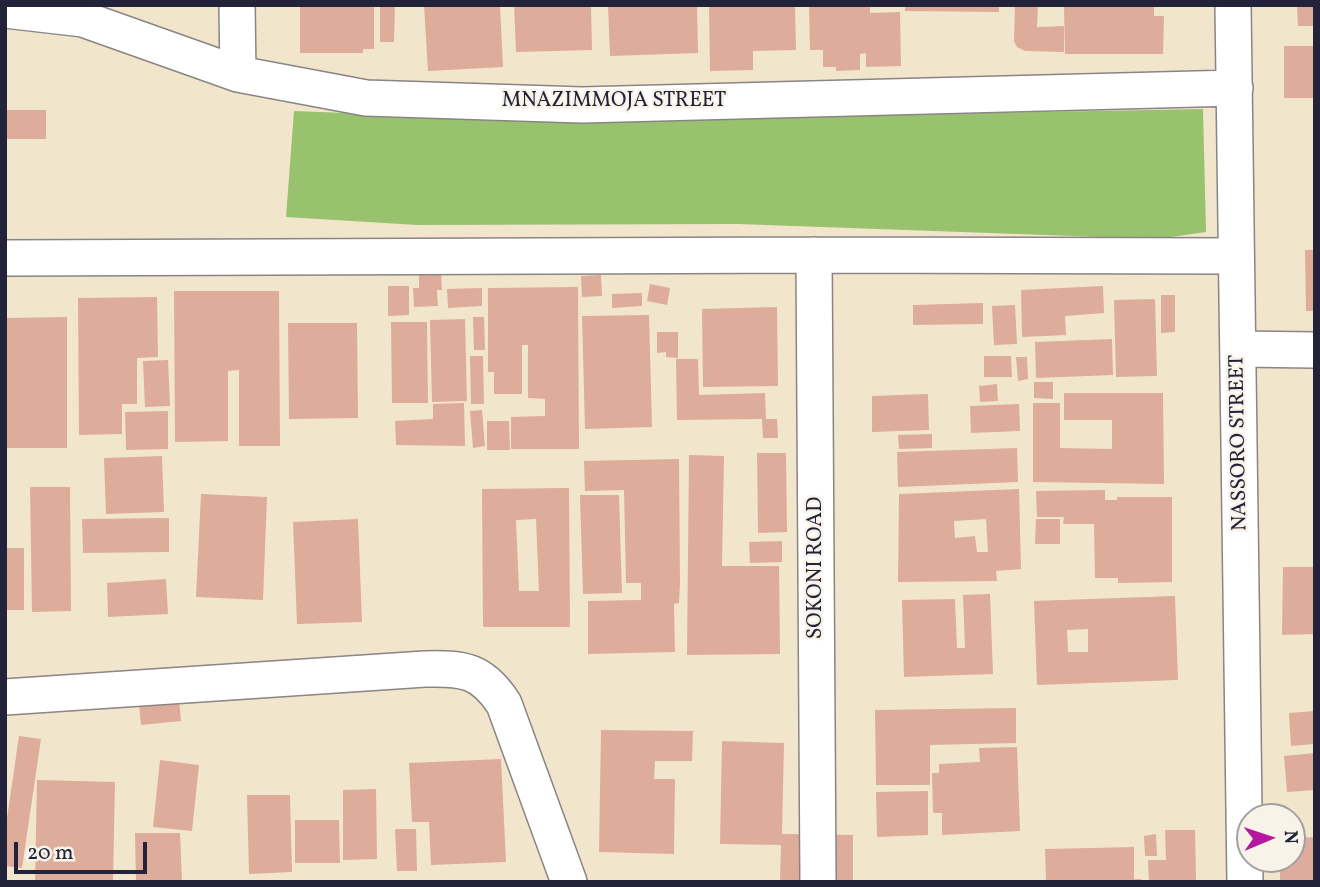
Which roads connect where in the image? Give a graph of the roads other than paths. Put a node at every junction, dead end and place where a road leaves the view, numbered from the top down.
1 (237, 5) edge
2 (1233, 5) edge
3 (5, 10) edge
4 (238, 74) junction
5 (1235, 88) junction
6 (814, 255) junction
7 (1236, 256) junction
8 (5, 258) edge
9 (1238, 349) junction
10 (1315, 350) edge
11 (5, 697) edge
12 (569, 882) edge
13 (818, 882) edge
14 (1245, 882) edge

1 - 4 street
2 - 5 street, NASSORO STREET
3 - 4 street, MNAZIMMOJA STREET
4 - 5 street, MNAZIMMOJA STREET
5 - 7 street, NASSORO STREET
6 - 7 street
6 - 8 street
6 - 13 street, SOKONI ROAD
7 - 9 street, NASSORO STREET
9 - 10 street
9 - 14 street, NASSORO STREET
11 - 12 street

